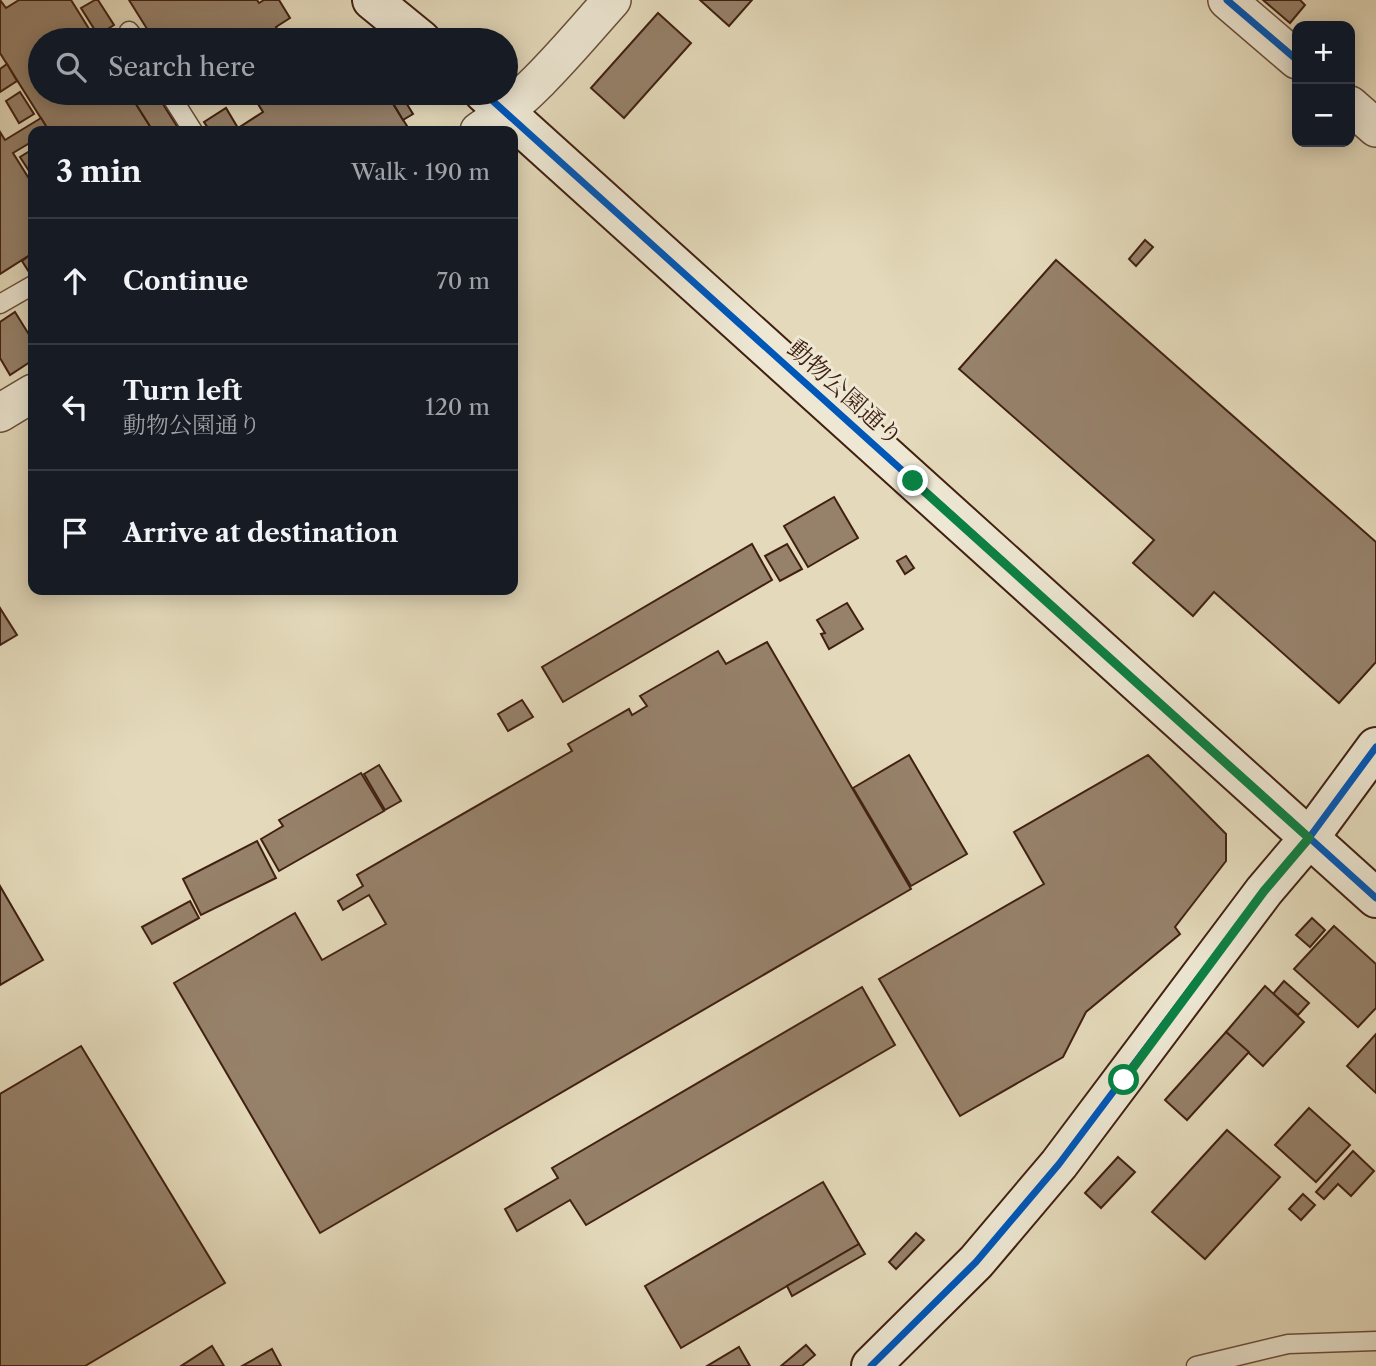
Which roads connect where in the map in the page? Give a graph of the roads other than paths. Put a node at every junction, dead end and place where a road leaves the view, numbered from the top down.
1 (372, 0) edge
2 (612, 0) edge
3 (1227, 0) edge
4 (406, 28) edge
5 (1292, 56) edge
6 (518, 93) edge
7 (177, 105) edge
8 (1355, 109) edge
9 (490, 112) edge
10 (190, 126) edge
11 (506, 126) edge
12 (1376, 128) edge
13 (518, 137) edge
14 (28, 288) edge
15 (0, 304) edge
16 (28, 396) edge
17 (0, 413) edge
18 (1376, 747) edge
19 (1309, 838) junction
20 (1376, 898) edge
21 (1376, 1341) edge
22 (871, 1366) edge
23 (1195, 1366) edge

1 - 4 street
2 - 6 street
3 - 5 street
7 - 10 lane
8 - 12 street
9 - 11 street, 動物公園通り
13 - 19 street, 動物公園通り
14 - 15 lane
16 - 17 street
18 - 19 street
19 - 20 street, 動物公園通り
19 - 22 street
21 - 23 lane

